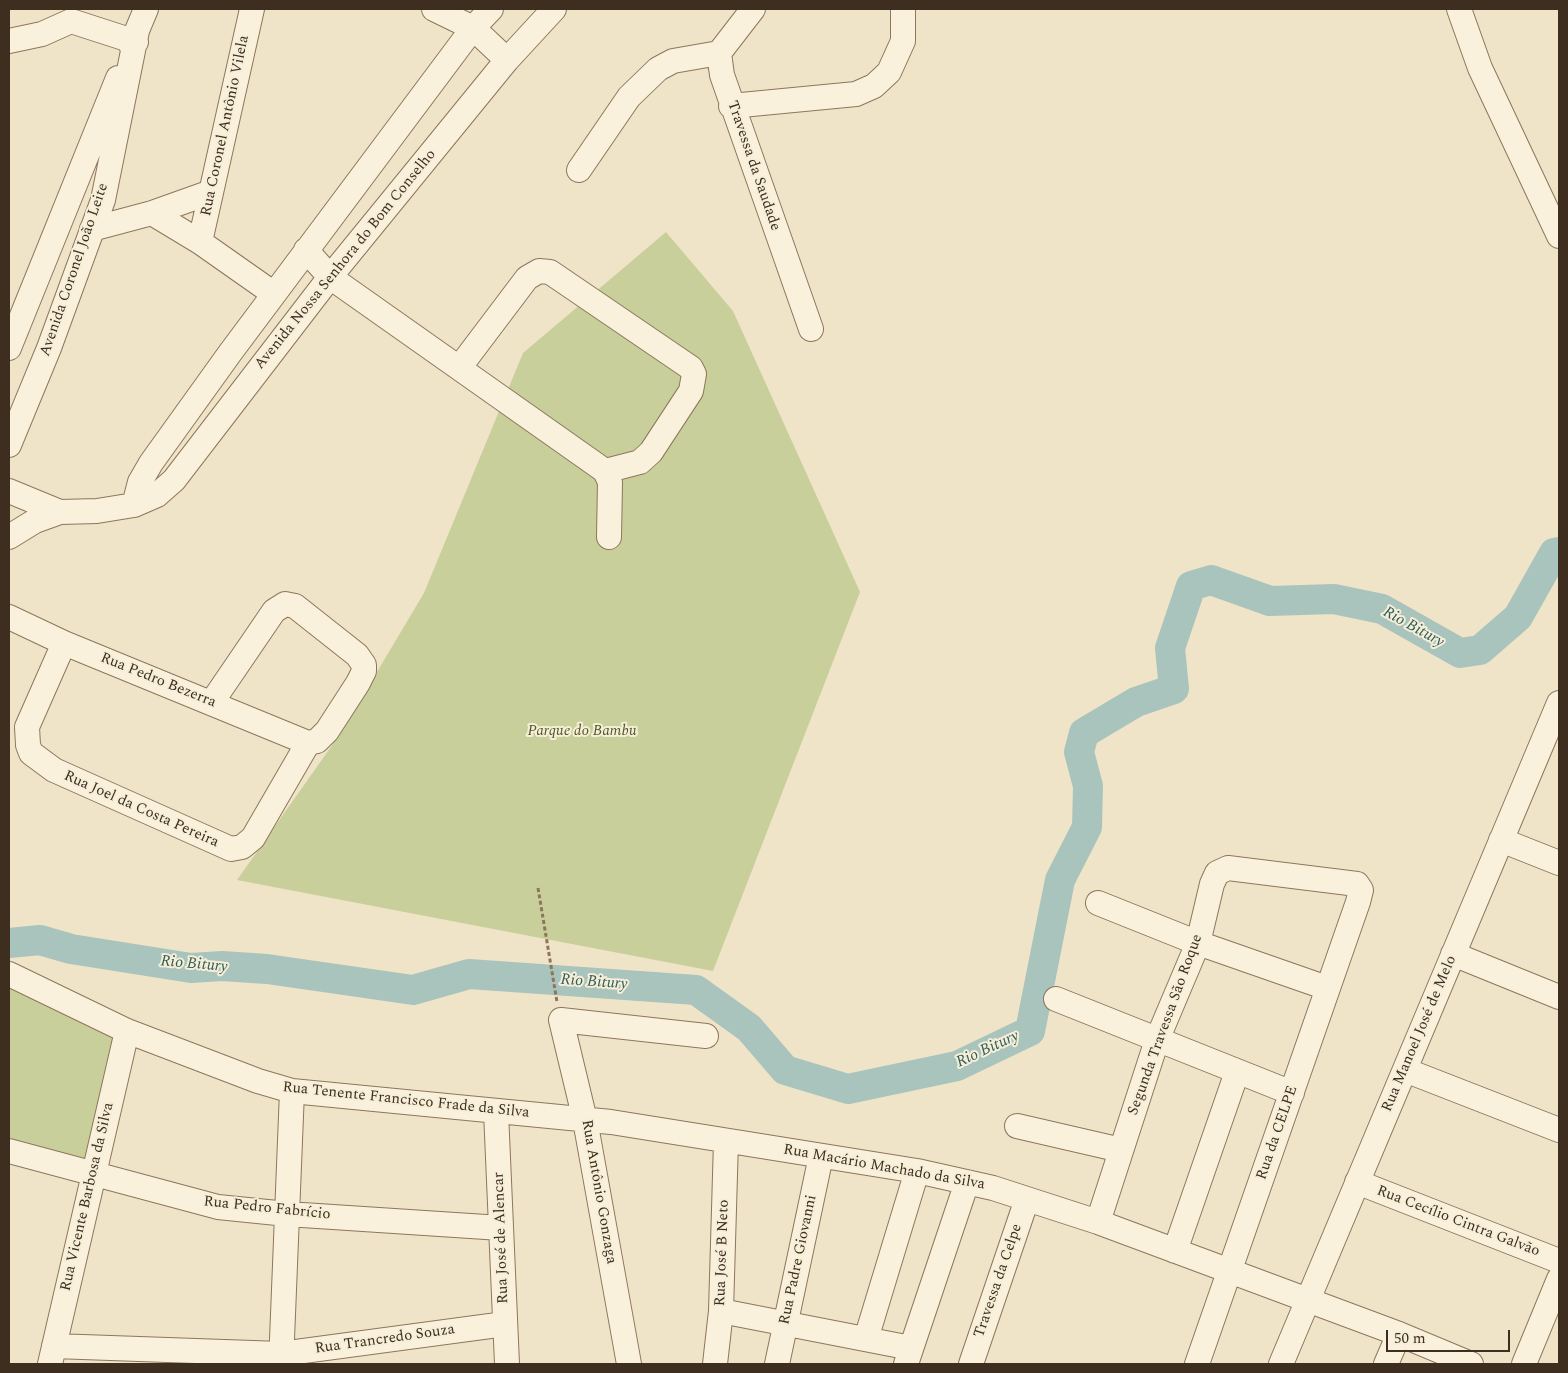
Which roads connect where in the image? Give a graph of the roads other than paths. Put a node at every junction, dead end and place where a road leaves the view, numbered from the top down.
1 (146, 9) edge
2 (252, 9) edge
3 (434, 9) edge
4 (491, 9) edge
5 (554, 9) edge
6 (753, 9) edge
7 (903, 9) edge
8 (1459, 9) edge
9 (473, 28) junction
10 (135, 38) junction
11 (9, 41) edge
12 (719, 53) junction
13 (507, 60) junction
14 (732, 106) junction
15 (579, 170) dead end
16 (211, 192) junction
17 (152, 213) junction
18 (92, 229) junction
19 (1559, 236) edge
20 (200, 242) junction
21 (306, 250) junction
22 (330, 276) junction
23 (274, 294) junction
24 (811, 329) dead end
25 (9, 348) edge
26 (460, 368) junction
27 (16, 404) edge
28 (9, 445) edge
29 (605, 471) junction
30 (10, 496) edge
31 (134, 505) junction
32 (60, 512) junction
33 (9, 537) edge
34 (609, 537) dead end
35 (9, 618) edge
36 (64, 643) junction
37 (212, 702) junction
38 (1559, 703) edge
39 (1554, 728) edge
40 (308, 743) junction
41 (1502, 840) junction
42 (1559, 863) edge
43 (1358, 902) joint
44 (1098, 903) dead end
45 (1198, 944) junction
46 (1454, 954) junction
47 (9, 974) edge
48 (1327, 988) junction
49 (1559, 997) edge
50 (1056, 999) dead end
51 (127, 1031) junction
52 (706, 1036) dead end
53 (1157, 1040) junction
54 (1405, 1070) junction
55 (1237, 1072) junction
56 (292, 1091) junction
57 (1292, 1093) junction
58 (496, 1112) junction
59 (586, 1120) junction
60 (1016, 1126) dead end
61 (1559, 1130) edge
62 (726, 1141) junction
63 (1121, 1150) junction
64 (9, 1151) edge
65 (821, 1156) junction
66 (917, 1171) junction
67 (93, 1175) junction
68 (967, 1182) junction
69 (1357, 1182) junction
70 (1027, 1199) junction
71 (287, 1214) junction
72 (1098, 1222) junction
73 (501, 1228) junction
74 (1175, 1251) junction
75 (1559, 1262) edge
76 (1231, 1272) junction
77 (1559, 1279) edge
78 (1308, 1300) junction
79 (721, 1311) junction
80 (786, 1323) junction
81 (506, 1324) junction
82 (1399, 1334) junction
83 (866, 1339) junction
84 (52, 1355) edge
85 (909, 1356) edge
86 (281, 1359) edge
87 (507, 1364) edge
88 (629, 1364) edge
89 (715, 1364) edge
90 (778, 1364) edge
91 (971, 1364) edge
92 (1197, 1364) edge
93 (1280, 1364) edge
94 (1386, 1364) edge
95 (1471, 1364) edge
96 (1524, 1364) edge

1 - 10 street, Avenida Coronel João Leite
2 - 16 street, Rua Coronel Antônio Vilela
3 - 9 street
4 - 9 street
5 - 13 street, Avenida Nossa Senhora do Bom Conselho
6 - 12 street
7 - 14 street
8 - 19 street
9 - 13 street
9 - 21 street
10 - 11 street
10 - 18 street, Avenida Coronel João Leite
10 - 25 street, Avenida Coronel João Leite
12 - 14 street, Travessa da Saudade
12 - 15 street
13 - 22 street, Avenida Nossa Senhora do Bom Conselho
14 - 24 street, Travessa da Saudade
16 - 17 street
16 - 20 street, Rua Coronel Antônio Vilela
17 - 18 street
17 - 20 street
18 - 27 street, Avenida Coronel João Leite
20 - 23 street
21 - 22 street
21 - 23 street
22 - 26 street
22 - 31 street, Avenida Nossa Senhora do Bom Conselho
23 - 31 street
26 - 29 street
26 - 29 street
27 - 28 street, Avenida Coronel João Leite
29 - 34 street
30 - 32 street, Avenida Nossa Senhora do Bom Conselho
31 - 32 street, Avenida Nossa Senhora do Bom Conselho
32 - 33 street
35 - 36 street, Rua Pedro Bezerra
36 - 37 street, Rua Pedro Bezerra
36 - 40 street, Rua Joel da Costa Pereira
37 - 40 street, Rua Pedro Bezerra
37 - 40 street, Rua Joel da Costa Pereira
38 - 39 street, Rua Manoel José de Melo
39 - 41 street, Rua Manoel José de Melo
41 - 42 street
41 - 46 street, Rua Manoel José de Melo
43 - 45 street, Segunda Travessa São Roque
43 - 48 street, Rua da CELPE
44 - 45 street
45 - 48 street
45 - 53 street, Segunda Travessa São Roque
46 - 49 street
46 - 54 street, Rua Manoel José de Melo
47 - 51 street, Rua Tenente Francisco Frade da Silva
48 - 57 street, Rua da CELPE
50 - 53 street
51 - 56 street, Rua Tenente Francisco Frade da Silva
51 - 67 street, Rua Vicente Barbosa da Silva
52 - 59 street, Rua Antônio Gonzaga
53 - 55 street
53 - 63 street, Segunda Travessa São Roque
54 - 61 street
54 - 69 street, Rua Manoel José de Melo
55 - 57 street
55 - 74 street
56 - 58 street, Rua Tenente Francisco Frade da Silva
56 - 71 street
57 - 76 street, Rua da CELPE
58 - 59 street, Rua Tenente Francisco Frade da Silva
58 - 73 street, Rua José de Alencar
59 - 62 street, Rua Macário Machado da Silva
59 - 88 street, Rua Antônio Gonzaga
60 - 63 street
62 - 65 street, Rua Macário Machado da Silva
62 - 79 street, Rua José B Neto
63 - 72 street, Segunda Travessa São Roque
64 - 67 street, Rua Pedro Fabrício
65 - 66 street, Rua Macário Machado da Silva
65 - 80 street, Rua Padre Giovanni
66 - 68 street, Rua Macário Machado da Silva
66 - 83 street
67 - 71 street, Rua Pedro Fabrício
67 - 84 street, Rua Vicente Barbosa da Silva
68 - 70 street, Rua Macário Machado da Silva
68 - 85 street
69 - 75 street, Rua Cecílio Cintra Galvão
69 - 78 street, Rua Manoel José de Melo
70 - 72 street, Rua Macário Machado da Silva
70 - 91 street, Travessa da Celpe
71 - 73 street, Rua Pedro Fabrício
71 - 86 street
72 - 74 street, Rua Macário Machado da Silva
73 - 81 street, Rua José de Alencar
74 - 76 street, Rua Macário Machado da Silva
76 - 78 street, Rua Macário Machado da Silva
76 - 92 street, Rua da CELPE
77 - 96 street
78 - 82 street, Rua Macário Machado da Silva
78 - 93 street, Rua Manoel José de Melo
79 - 80 street
79 - 89 street, Rua José B Neto
80 - 83 street
80 - 90 street, Rua Padre Giovanni
81 - 86 street, Rua Trancredo Souza
81 - 87 street, Rua José de Alencar
82 - 94 street
82 - 95 street, Rua Macário Machado da Silva
83 - 85 street
84 - 86 street, Rua Trancredo Souza

